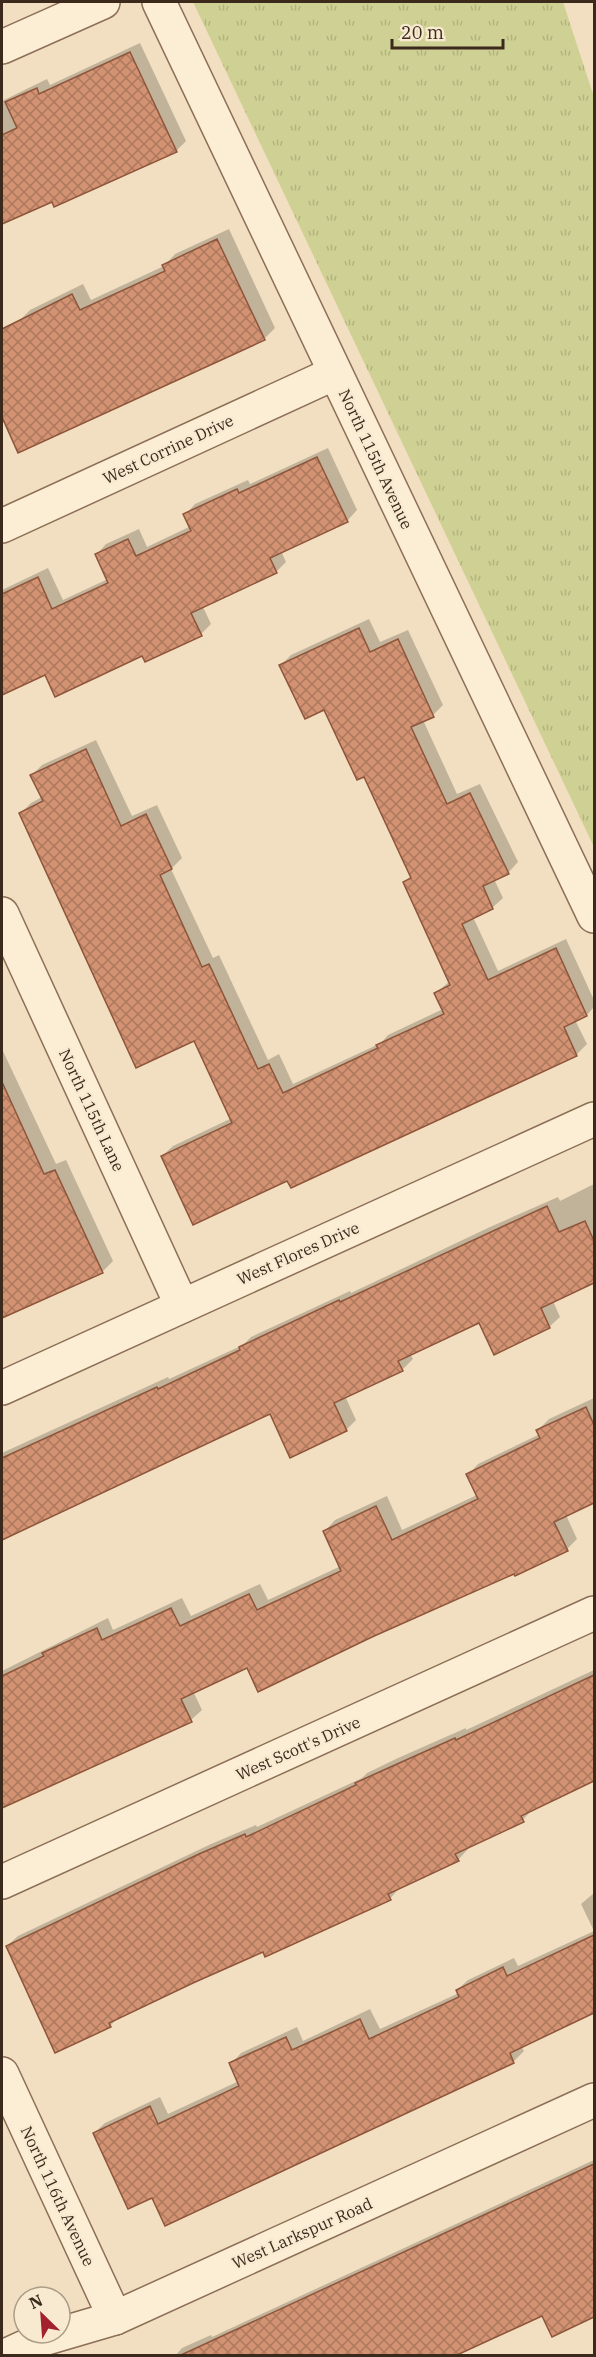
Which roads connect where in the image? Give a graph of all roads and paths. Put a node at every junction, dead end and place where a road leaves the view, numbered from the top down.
1 (103, 2) edge
2 (159, 2) edge
3 (2, 47) edge
4 (335, 373) junction
5 (2, 526) edge
6 (2, 914) edge
7 (594, 916) edge
8 (594, 1119) edge
9 (182, 1306) junction
10 (2, 1388) edge
11 (594, 1613) edge
12 (2, 1882) edge
13 (2, 2074) edge
14 (594, 2100) edge
15 (115, 2318) junction
16 (5, 2355) edge

1 - 3 street
2 - 4 street, North 115th Avenue
4 - 5 street, West Corrine Drive
4 - 7 street, North 115th Avenue
6 - 9 street, North 115th Lane
8 - 9 street, West Flores Drive
9 - 10 street, West Flores Drive
11 - 12 street, West Scott's Drive
13 - 15 street, North 116th Avenue
14 - 15 street, West Larkspur Road
15 - 16 street, West Larkspur Road

